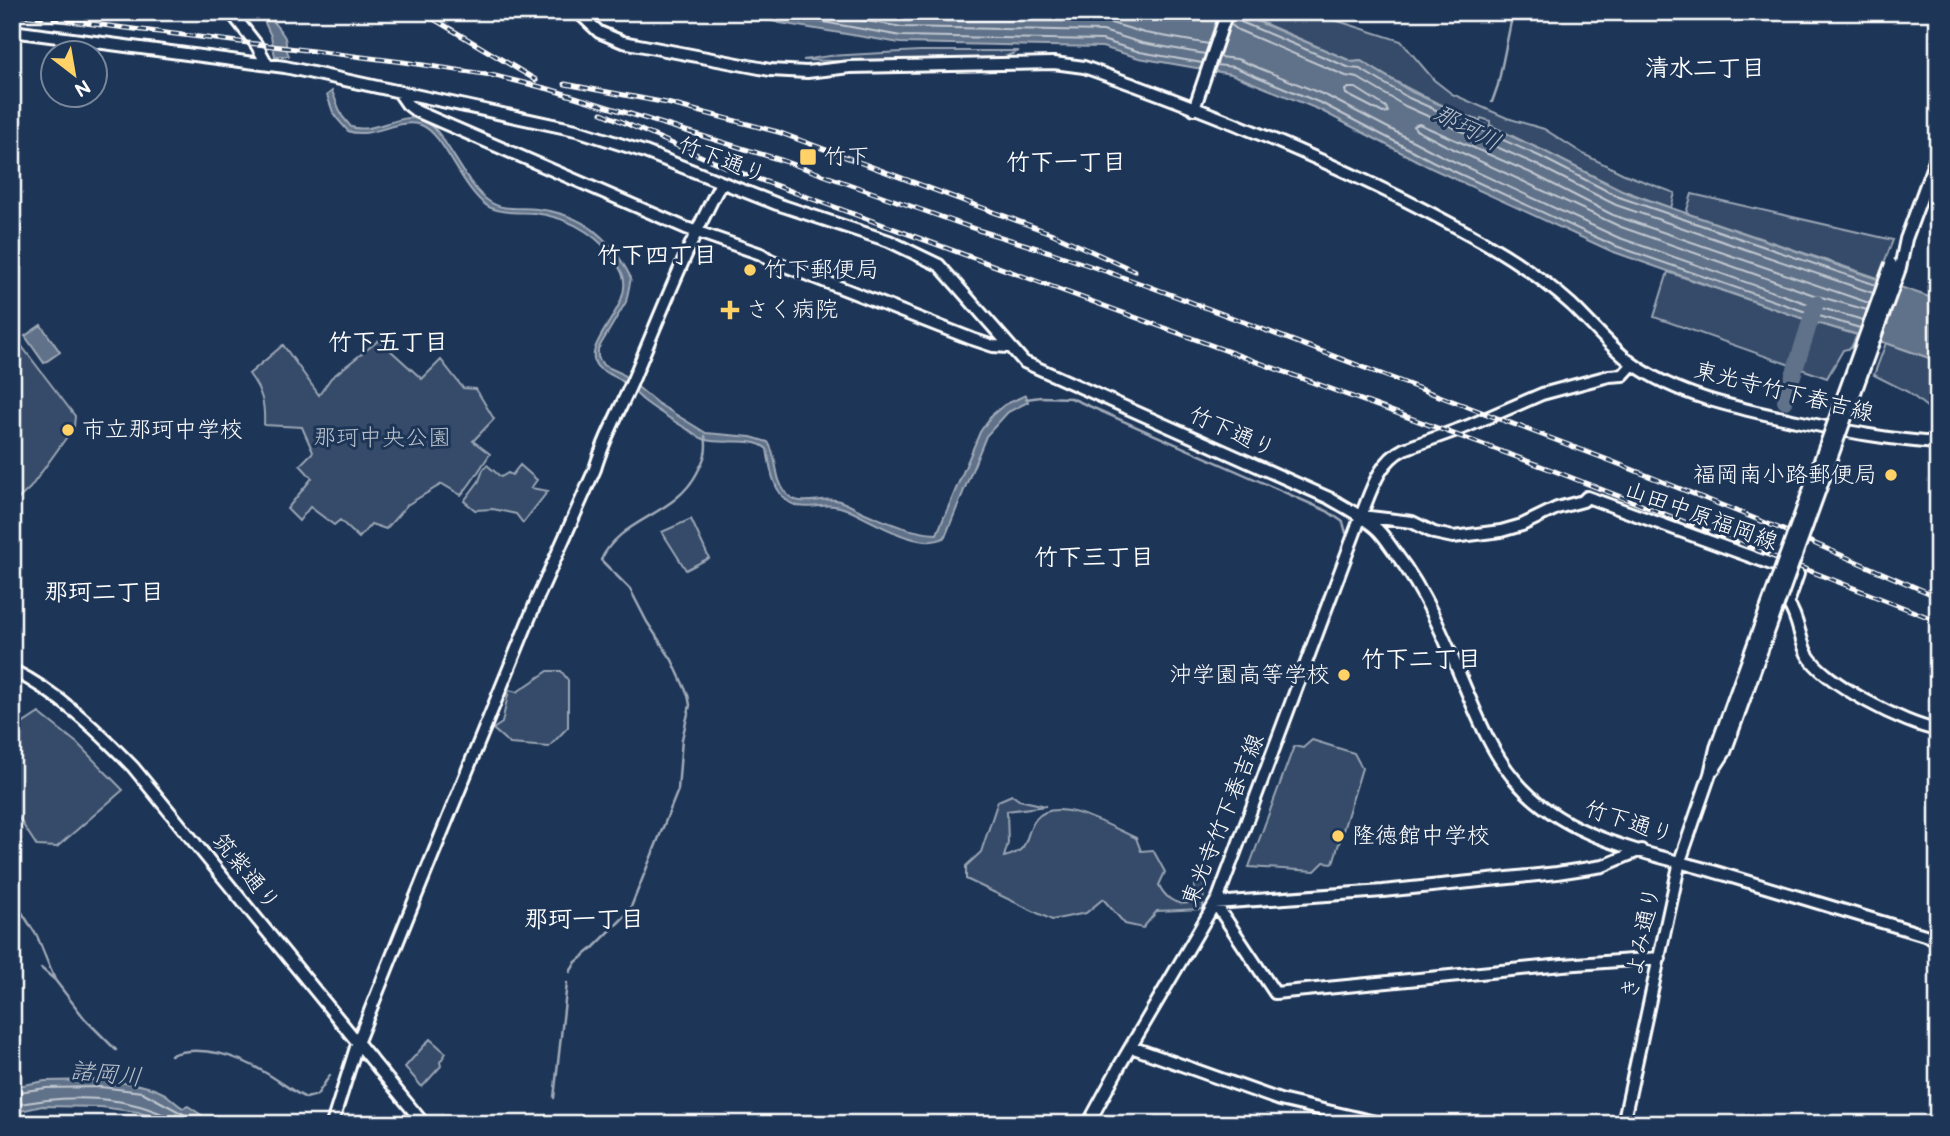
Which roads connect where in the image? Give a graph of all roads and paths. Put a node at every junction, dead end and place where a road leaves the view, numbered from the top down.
1 (231, 12) edge
2 (578, 12) edge
3 (1227, 12) edge
4 (12, 31) edge
5 (267, 64) junction
6 (398, 91) junction
7 (1196, 104) junction
8 (1938, 152) edge
9 (720, 183) junction
10 (695, 231) junction
11 (1009, 347) junction
12 (1633, 364) junction
13 (1938, 443) edge
14 (1361, 516) junction
15 (12, 670) edge
16 (1938, 730) edge
17 (1641, 850) junction
18 (1680, 861) junction
19 (1215, 903) junction
20 (1938, 939) edge
21 (1660, 958) junction
22 (358, 1041) junction
23 (1131, 1047) junction
24 (332, 1124) edge
25 (424, 1124) edge
26 (1088, 1124) edge
27 (1384, 1124) edge
28 (1623, 1124) edge

1 - 5 street
2 - 7 street, 東光寺竹下春吉線
3 - 7 street
4 - 5 street
5 - 6 street
6 - 9 street, 竹下通り
6 - 10 street
7 - 12 street, 東光寺竹下春吉線
8 - 18 street, きよみ通り, bridge
9 - 10 street
9 - 11 street, 竹下通り
10 - 11 street
10 - 22 street
11 - 14 street, 竹下通り
12 - 13 street, 東光寺竹下春吉線
12 - 14 street, 東光寺竹下春吉線
14 - 16 street, 山田中原福岡線
14 - 17 street, 竹下通り
14 - 19 street, 東光寺竹下春吉線
15 - 22 street, 筑紫通り
17 - 18 street, 竹下通り
17 - 19 street
18 - 20 street, 竹下通り
18 - 21 street, きよみ通り
19 - 21 street
19 - 23 street, 東光寺竹下春吉線
21 - 28 street, きよみ通り
22 - 24 street
22 - 25 street, 筑紫通り
23 - 26 street, 東光寺竹下春吉線
23 - 27 street

